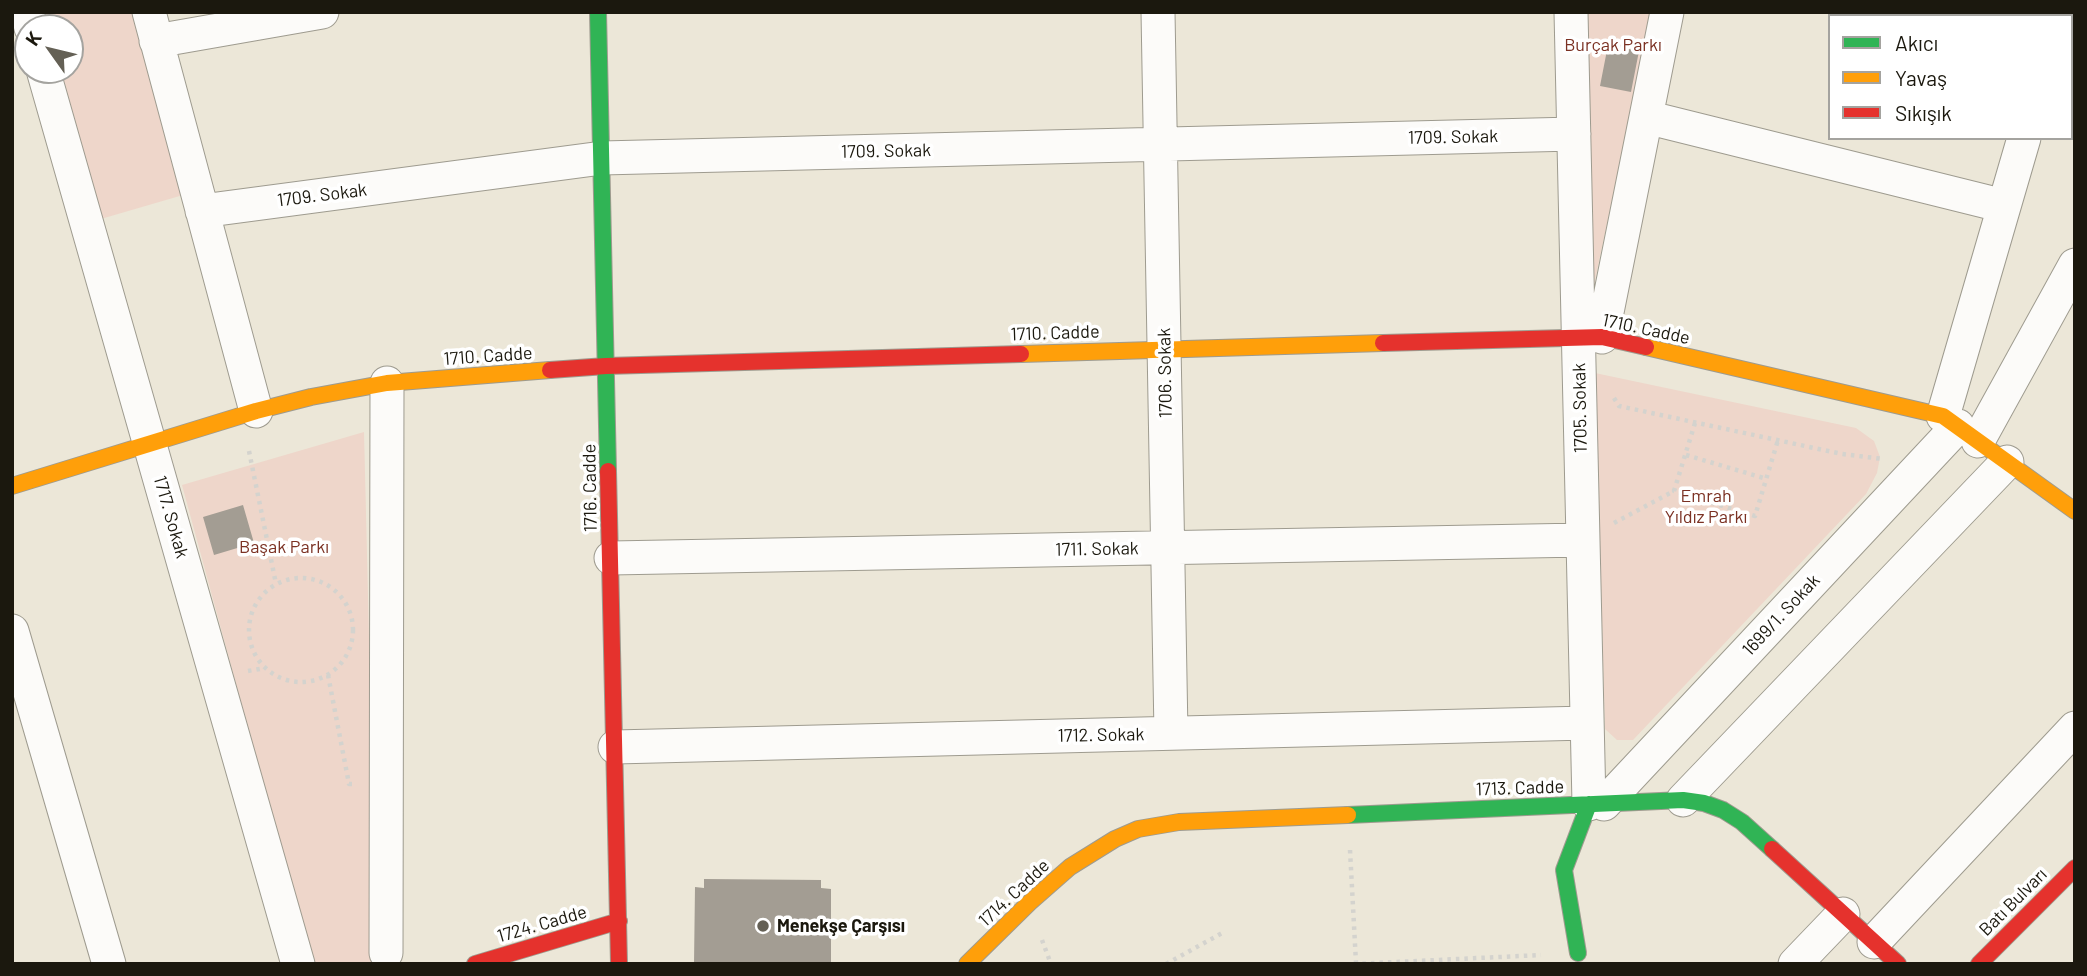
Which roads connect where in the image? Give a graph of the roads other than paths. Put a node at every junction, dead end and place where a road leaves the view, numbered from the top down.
1 (322, 12) edge
2 (598, 12) edge
3 (1158, 12) edge
4 (1572, 12) edge
5 (1667, 12) edge
6 (153, 27) edge
7 (47, 84) edge
8 (1646, 117) junction
9 (1574, 134) junction
10 (2023, 140) edge
11 (1161, 144) junction
12 (601, 158) junction
13 (2004, 206) junction
14 (202, 211) junction
15 (2075, 265) edge
16 (1590, 337) junction
17 (1165, 349) junction
18 (606, 366) junction
19 (387, 383) junction
20 (248, 413) junction
21 (1960, 428) junction
22 (150, 444) junction
23 (2007, 462) junction
24 (12, 486) edge
25 (2075, 511) edge
26 (1583, 540) junction
27 (1168, 548) junction
28 (611, 558) junction
29 (12, 631) edge
30 (1587, 723) junction
31 (2075, 728) edge
32 (1171, 733) junction
33 (615, 747) junction
34 (1683, 800) junction
35 (1596, 804) junction
36 (1090, 853) joint
37 (2075, 868) edge
38 (1843, 914) junction
39 (619, 921) junction
40 (1874, 942) junction
41 (386, 953) dead end
42 (1578, 953) road end
43 (109, 964) edge
44 (298, 964) edge
45 (475, 964) edge
46 (619, 964) edge
47 (967, 964) edge
48 (1795, 964) edge
49 (1898, 964) edge
50 (1979, 964) edge

1 - 6 street
2 - 12 street, 1716. Cadde
3 - 11 street, 1706. Sokak
4 - 9 street, 1705. Sokak
5 - 8 street
6 - 14 street
7 - 22 street, 1717. Sokak
8 - 13 street
8 - 16 street
9 - 11 street, 1709. Sokak
9 - 16 street, 1705. Sokak
10 - 13 street
11 - 12 street, 1709. Sokak
11 - 17 street, 1706. Sokak
12 - 14 street, 1709. Sokak
12 - 18 street, 1716. Cadde
13 - 21 street
14 - 20 street
15 - 21 street
16 - 17 street, 1710. Cadde
16 - 21 street, 1710. Cadde
16 - 26 street, 1705. Sokak
17 - 18 street, 1710. Cadde
17 - 27 street, 1706. Sokak
18 - 19 street, 1710. Cadde
18 - 28 street, 1716. Cadde
19 - 20 street, 1710. Cadde
19 - 41 street
20 - 22 street, 1710. Cadde
21 - 23 street, 1710. Cadde
21 - 35 street, 1699/1. Sokak
22 - 24 street, 1710. Cadde
22 - 44 street, 1717. Sokak
23 - 25 street, 1710. Cadde
23 - 34 street
26 - 27 street, 1711. Sokak
26 - 30 street, 1705. Sokak
27 - 28 street, 1711. Sokak
27 - 32 street, 1706. Sokak
28 - 33 street, 1716. Cadde
29 - 43 street
30 - 32 street, 1712. Sokak
30 - 35 street, 1705. Sokak
31 - 40 street
32 - 33 street, 1712. Sokak
33 - 39 street, 1716. Cadde
34 - 35 street, 1713. Cadde
34 - 38 street, 1713. Cadde
35 - 36 street, 1713. Cadde
35 - 42 street
36 - 47 street, 1714. Cadde
37 - 50 street, Batı Bulvarı
38 - 40 street, 1713. Cadde
38 - 48 street
39 - 45 street, 1724. Cadde
39 - 46 street, 1716. Cadde
40 - 49 street, 1713. Cadde

